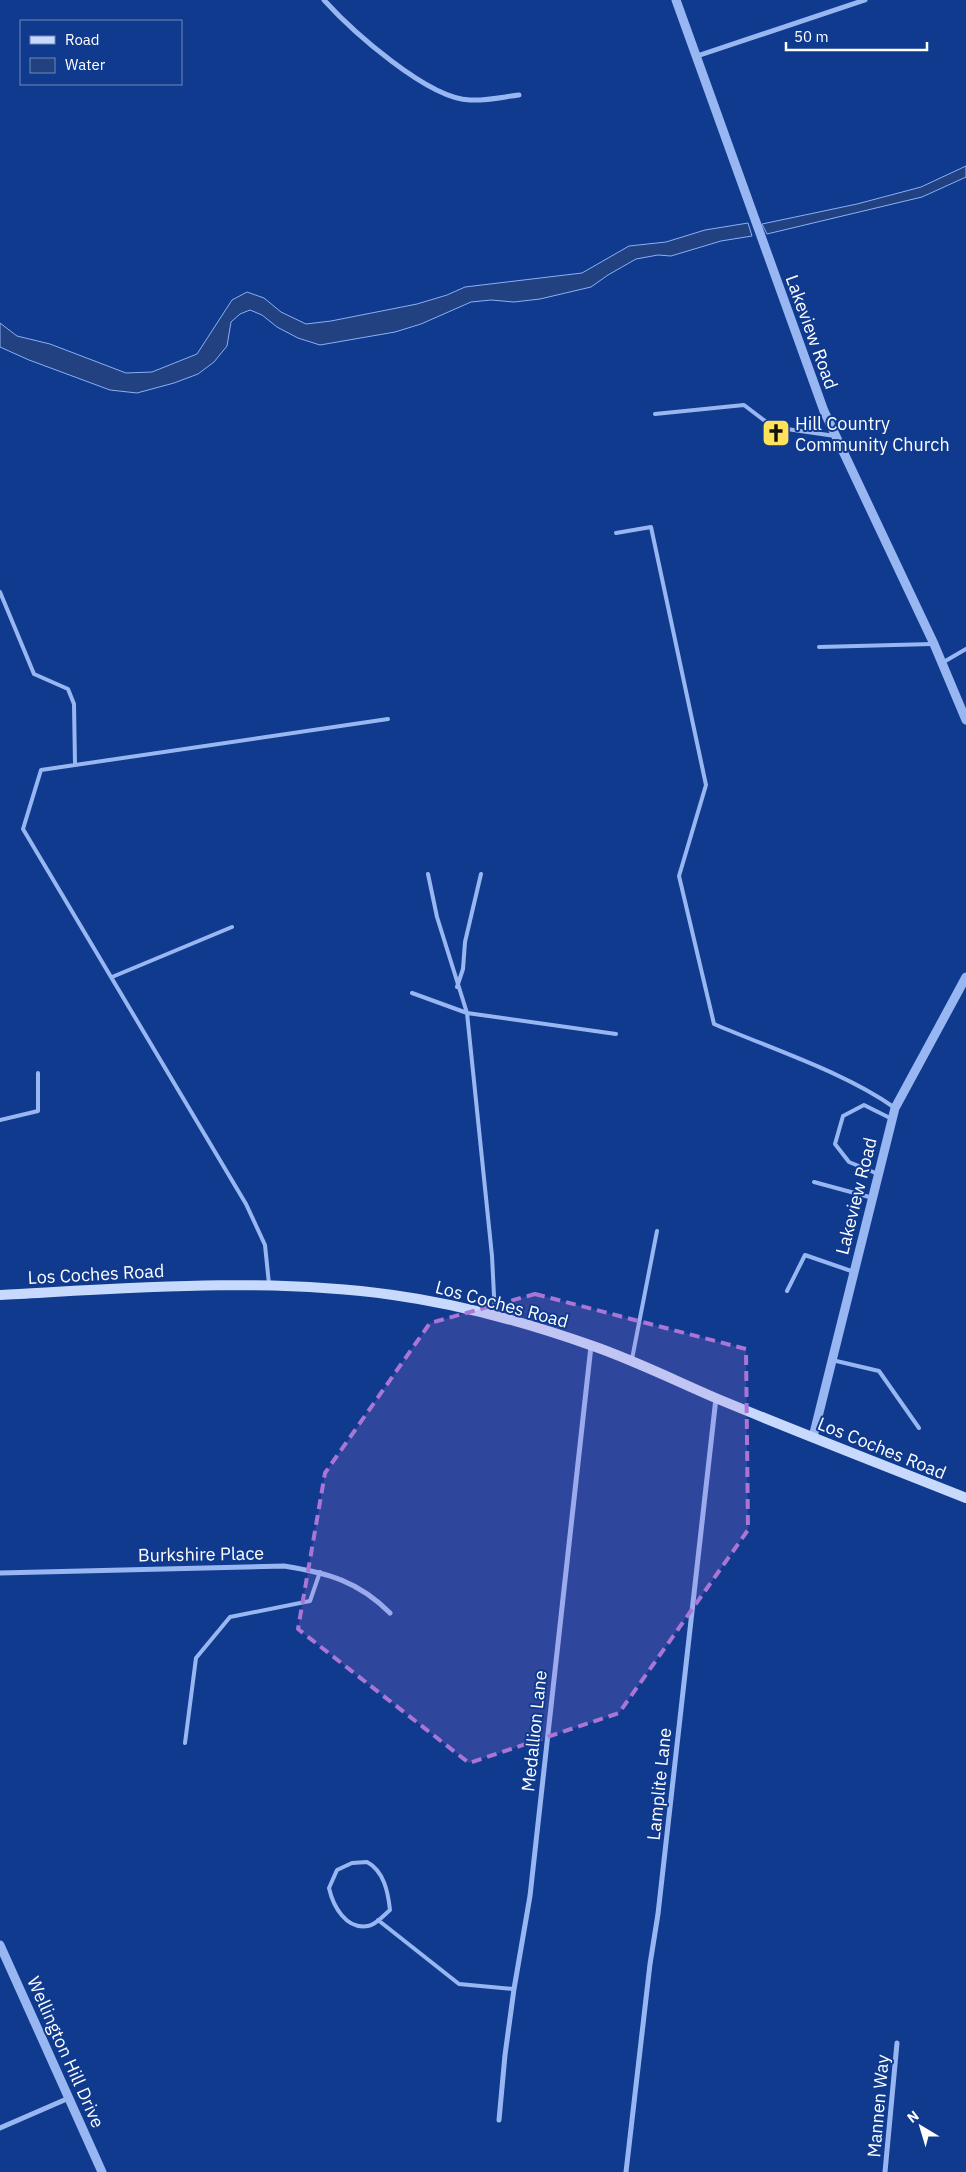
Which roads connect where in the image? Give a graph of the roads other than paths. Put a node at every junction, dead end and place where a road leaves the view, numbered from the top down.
1 (324, 0) edge
2 (676, 0) edge
3 (865, 0) edge
4 (697, 56) junction
5 (519, 96) dead end
6 (655, 414) dead end
7 (835, 436) junction
8 (616, 532) dead end
9 (0, 592) edge
10 (934, 644) junction
11 (819, 647) dead end
12 (966, 649) edge
13 (942, 663) junction
14 (388, 719) dead end
15 (966, 720) edge
16 (76, 764) junction
17 (428, 874) dead end
18 (481, 874) dead end
19 (232, 928) dead end
20 (966, 976) edge
21 (112, 977) junction
22 (457, 987) junction
23 (412, 993) dead end
24 (467, 1013) junction
25 (616, 1034) dead end
26 (38, 1074) dead end
27 (895, 1108) junction
28 (892, 1119) junction
29 (0, 1120) edge
30 (878, 1174) junction
31 (814, 1182) dead end
32 (872, 1198) junction
33 (658, 1231) dead end
34 (854, 1272) junction
35 (269, 1286) junction
36 (787, 1291) dead end
37 (0, 1295) edge
38 (495, 1316) junction
39 (591, 1345) junction
40 (832, 1360) junction
41 (632, 1361) junction
42 (716, 1398) junction
43 (919, 1428) dead end
44 (813, 1437) junction
45 (966, 1498) edge
46 (320, 1572) junction
47 (0, 1573) edge
48 (390, 1613) dead end
49 (185, 1743) dead end
50 (378, 1920) junction
51 (0, 1945) edge
52 (514, 1988) junction
53 (897, 2043) dead end
54 (69, 2098) junction
55 (499, 2120) dead end
56 (0, 2128) edge
57 (102, 2172) edge
58 (626, 2172) edge
59 (886, 2172) edge

1 - 5 street
2 - 4 street, Lakeview Road
3 - 4 street
4 - 7 street, Lakeview Road
6 - 7 lane
7 - 10 street, Lakeview Road
8 - 27 lane
9 - 16 lane
10 - 11 lane
10 - 13 street, Lakeview Road
12 - 13 lane
13 - 15 street, Lakeview Road
14 - 16 lane
16 - 21 lane
17 - 22 lane
18 - 22 lane
19 - 21 lane
20 - 27 street, Lakeview Road
21 - 35 lane
22 - 24 lane
23 - 24 lane
24 - 25 lane
24 - 38 lane
26 - 29 lane
27 - 28 street, Lakeview Road
28 - 30 street, Lakeview Road
28 - 30 lane
30 - 32 street, Lakeview Road
31 - 32 lane
32 - 34 street, Lakeview Road
33 - 41 lane
34 - 36 lane
34 - 40 street, Lakeview Road
35 - 37 main road, Los Coches Road
35 - 38 main road, Los Coches Road
38 - 39 main road, Los Coches Road
39 - 41 main road, Los Coches Road
39 - 52 street, Medallion Lane
40 - 43 lane
40 - 44 street, Lakeview Road
41 - 42 main road, Los Coches Road
42 - 44 main road, Los Coches Road
42 - 58 street, Lamplite Lane
44 - 45 main road, Los Coches Road
46 - 47 street, Burkshire Place
46 - 48 street, Burkshire Place
46 - 49 lane
50 - 50 lane
50 - 52 lane
51 - 54 street, Wellington Hill Drive
52 - 55 street, Medallion Lane
53 - 59 street, Mannen Way
54 - 56 street
54 - 57 street, Wellington Hill Drive

